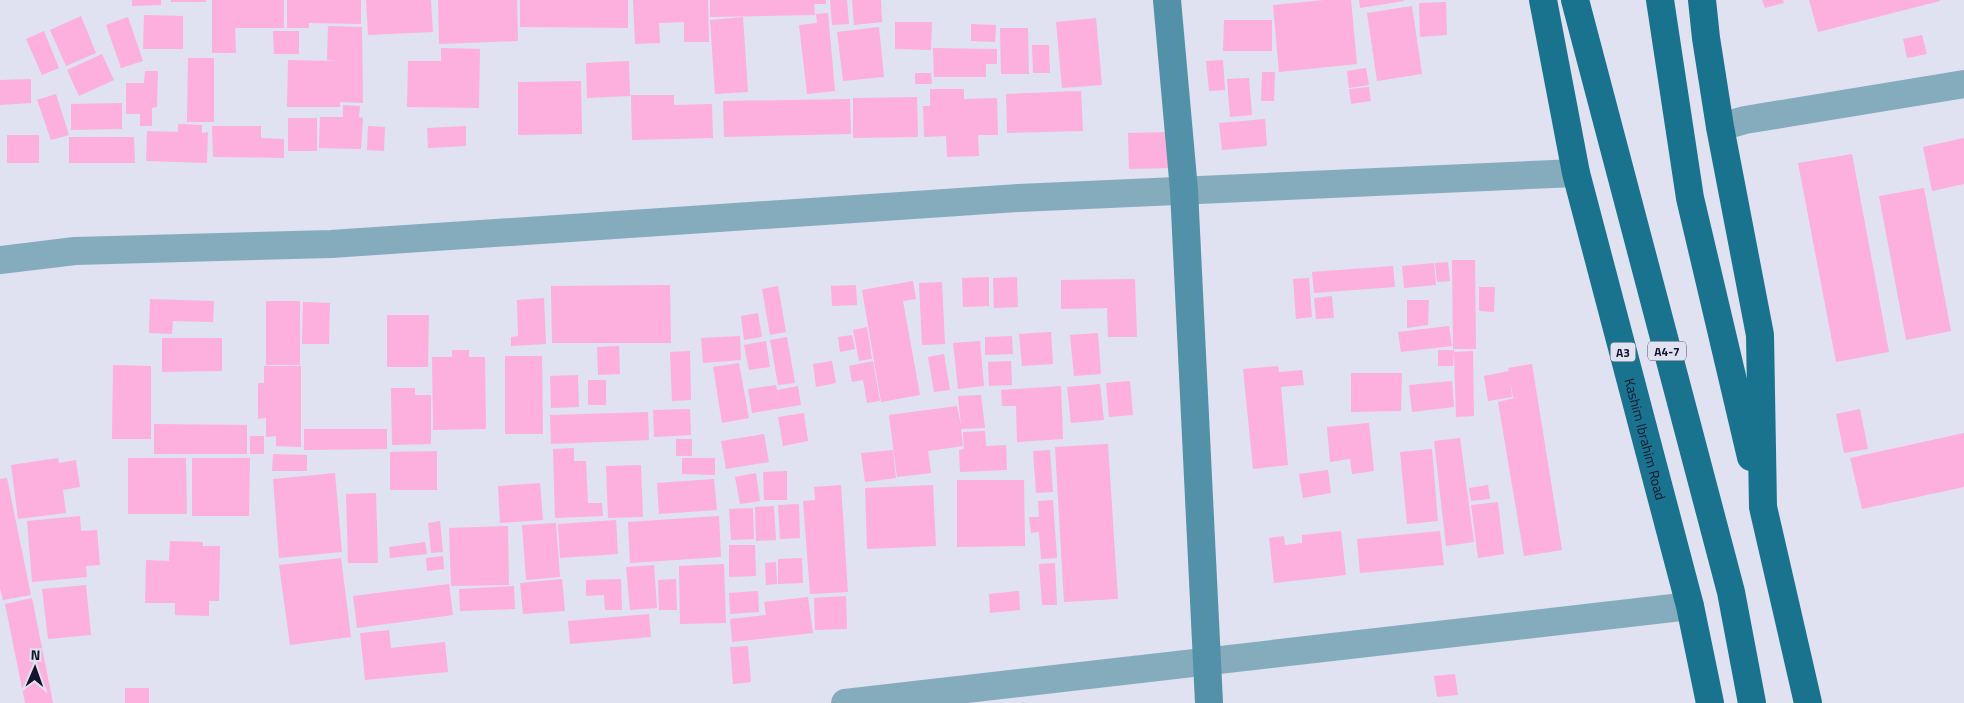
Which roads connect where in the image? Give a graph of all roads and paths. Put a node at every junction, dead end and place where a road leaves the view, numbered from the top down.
1 (1167, 0) edge
2 (1543, 0) edge
3 (1575, 0) edge
4 (1660, 0) edge
5 (1702, 0) edge
6 (1964, 84) edge
7 (1720, 127) junction
8 (1576, 173) junction
9 (1184, 190) junction
10 (0, 260) edge
11 (1763, 507) junction
12 (1690, 606) junction
13 (1206, 663) junction
14 (845, 703) edge
15 (1209, 703) edge
16 (1710, 703) edge
17 (1752, 703) edge
18 (1808, 703) edge

1 - 9 main road
2 - 8 highway, Kashim Ibrahim Road / A3
3 - 17 highway, A4-7
4 - 11 highway
5 - 7 highway
6 - 7 street
7 - 11 highway
8 - 9 street
8 - 12 highway, Kashim Ibrahim Road / A3
9 - 10 street
9 - 13 main road
11 - 18 highway
12 - 13 street
12 - 16 highway, Kashim Ibrahim Road / A3
13 - 14 street
13 - 15 main road

